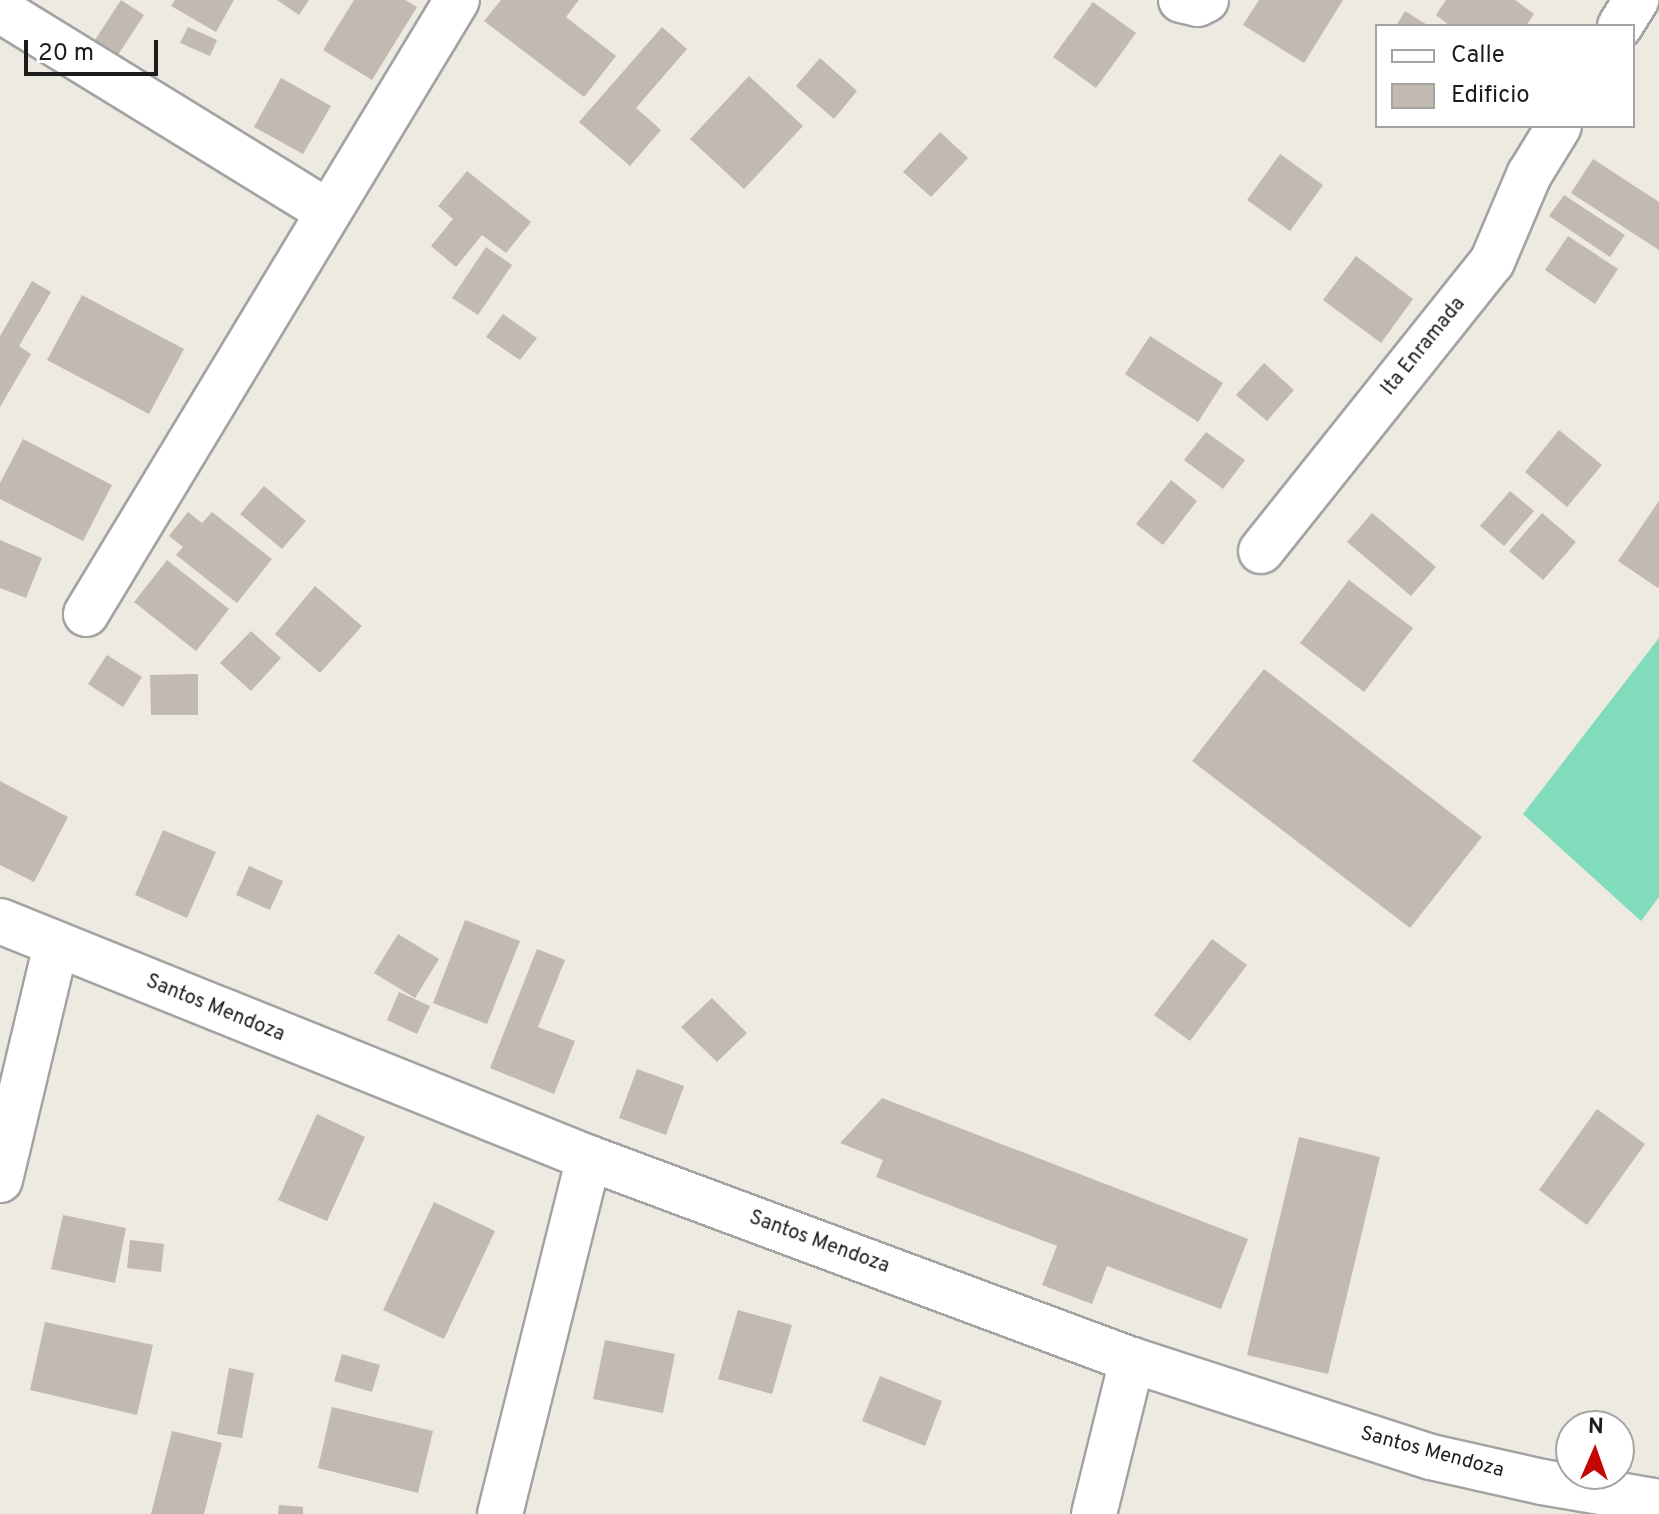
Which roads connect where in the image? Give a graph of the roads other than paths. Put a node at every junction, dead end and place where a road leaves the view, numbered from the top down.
1 (457, 0) edge
2 (1181, 0) edge
3 (1206, 0) edge
4 (1636, 0) edge
5 (0, 10) edge
6 (1621, 24) edge
7 (1558, 128) edge
8 (327, 211) junction
9 (1261, 551) dead end
10 (86, 614) dead end
11 (0, 921) edge
12 (56, 945) junction
13 (589, 1158) junction
14 (0, 1180) edge
15 (1132, 1360) junction
16 (1659, 1502) edge
17 (500, 1514) edge
18 (1094, 1514) edge

1 - 8 street
2 - 3 street
4 - 6 street
5 - 8 street
7 - 9 street, Ita Enramada
8 - 10 street
11 - 12 street, Santos Mendoza
12 - 13 street, Santos Mendoza
12 - 14 street
13 - 15 street, Santos Mendoza
13 - 17 street
15 - 16 street, Santos Mendoza
15 - 18 street

